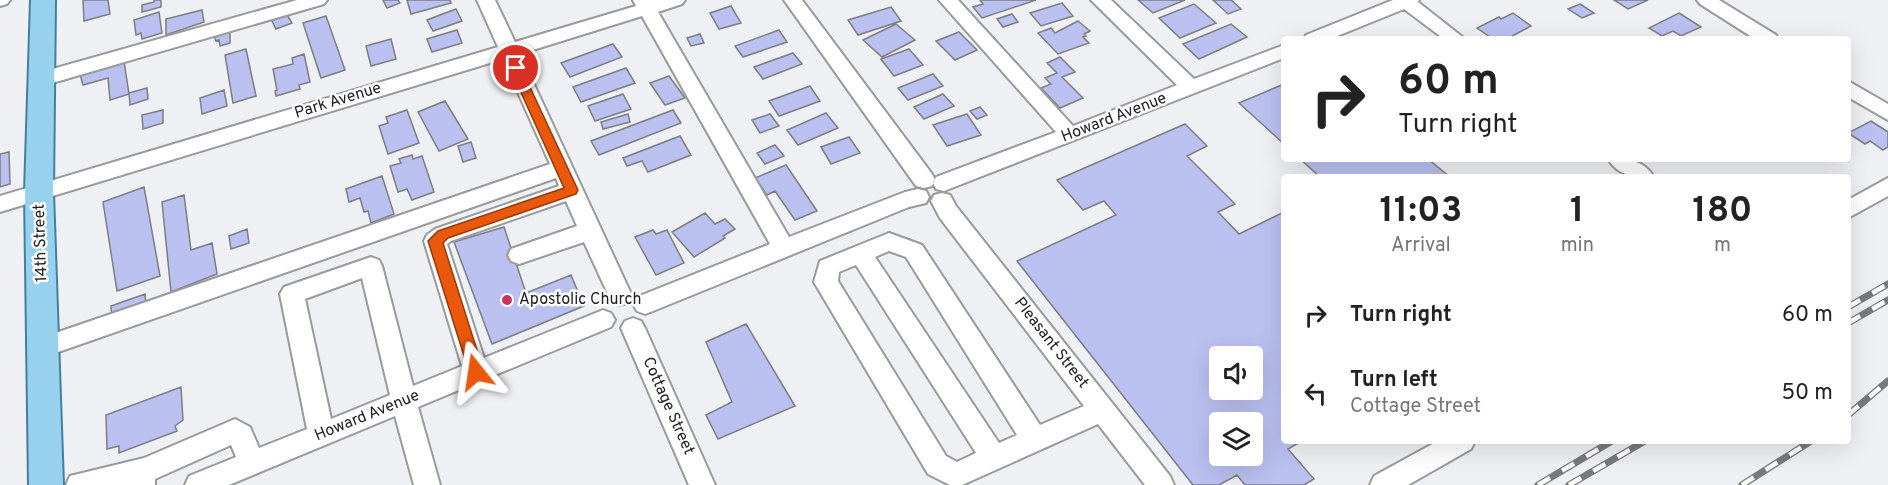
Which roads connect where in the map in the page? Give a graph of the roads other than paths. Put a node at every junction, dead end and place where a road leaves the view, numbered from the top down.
1 (43, 0) edge
2 (318, 0) edge
3 (486, 0) edge
4 (676, 0) edge
5 (793, 0) edge
6 (948, 0) edge
7 (1100, 0) edge
8 (1706, 0) edge
9 (1406, 1) edge
10 (644, 4) edge
11 (1320, 36) edge
12 (1452, 36) edge
13 (1764, 36) edge
14 (507, 50) junction
15 (1281, 52) edge
16 (42, 79) junction
17 (1192, 88) junction
18 (1851, 90) edge
19 (1888, 113) edge
20 (1070, 135) junction
21 (1623, 162) edge
22 (562, 168) junction
23 (1639, 174) edge
24 (1888, 186) edge
25 (572, 190) junction
26 (932, 190) junction
27 (39, 192) junction
28 (0, 204) edge
29 (1851, 208) edge
30 (590, 231) junction
31 (784, 248) junction
32 (860, 253) junction
33 (519, 255) dead end
34 (620, 296) junction
35 (645, 304) junction
36 (603, 320) junction
37 (633, 328) junction
38 (44, 347) junction
39 (476, 372) junction
40 (404, 401) junction
41 (1102, 410) junction
42 (321, 435) junction
43 (1034, 439) junction
44 (1457, 444) edge
45 (993, 457) junction
46 (251, 463) junction
47 (144, 477) edge
48 (46, 485) edge
49 (79, 485) edge
50 (198, 485) edge
51 (426, 485) edge
52 (702, 485) edge
53 (1161, 485) edge
54 (1383, 485) edge

1 - 16 main road, 14th Street
2 - 16 street
3 - 14 street
4 - 10 street, Park Avenue
5 - 26 street, Pleasant Street
6 - 20 street
7 - 17 street
8 - 13 street
9 - 11 street
9 - 12 street
10 - 14 street, Park Avenue
10 - 31 street
14 - 22 street
14 - 27 street, Park Avenue
15 - 17 street, Howard Avenue
16 - 27 main road, 14th Street
17 - 20 street, Howard Avenue
18 - 19 street
20 - 26 street, Howard Avenue
21 - 23 street
22 - 25 street
22 - 38 street
24 - 29 street
25 - 30 street
25 - 39 street
26 - 31 street, Howard Avenue
26 - 41 street, Pleasant Street
27 - 28 street, Park Avenue
27 - 38 main road, 14th Street
30 - 33 street
30 - 34 street
31 - 35 street, Howard Avenue
32 - 43 street
32 - 45 street
32 - 45 street
34 - 35 street
34 - 36 street
35 - 37 street
36 - 37 street
36 - 39 street, Howard Avenue
37 - 52 street, Cottage Street
38 - 48 main road, 14th Street
39 - 40 street, Howard Avenue
40 - 42 street, Howard Avenue
40 - 42 street
40 - 51 street
41 - 43 street
41 - 53 street, Pleasant Street
42 - 46 street, Howard Avenue
43 - 45 street
44 - 54 street
46 - 47 street
46 - 50 street, Howard Avenue
47 - 49 street

